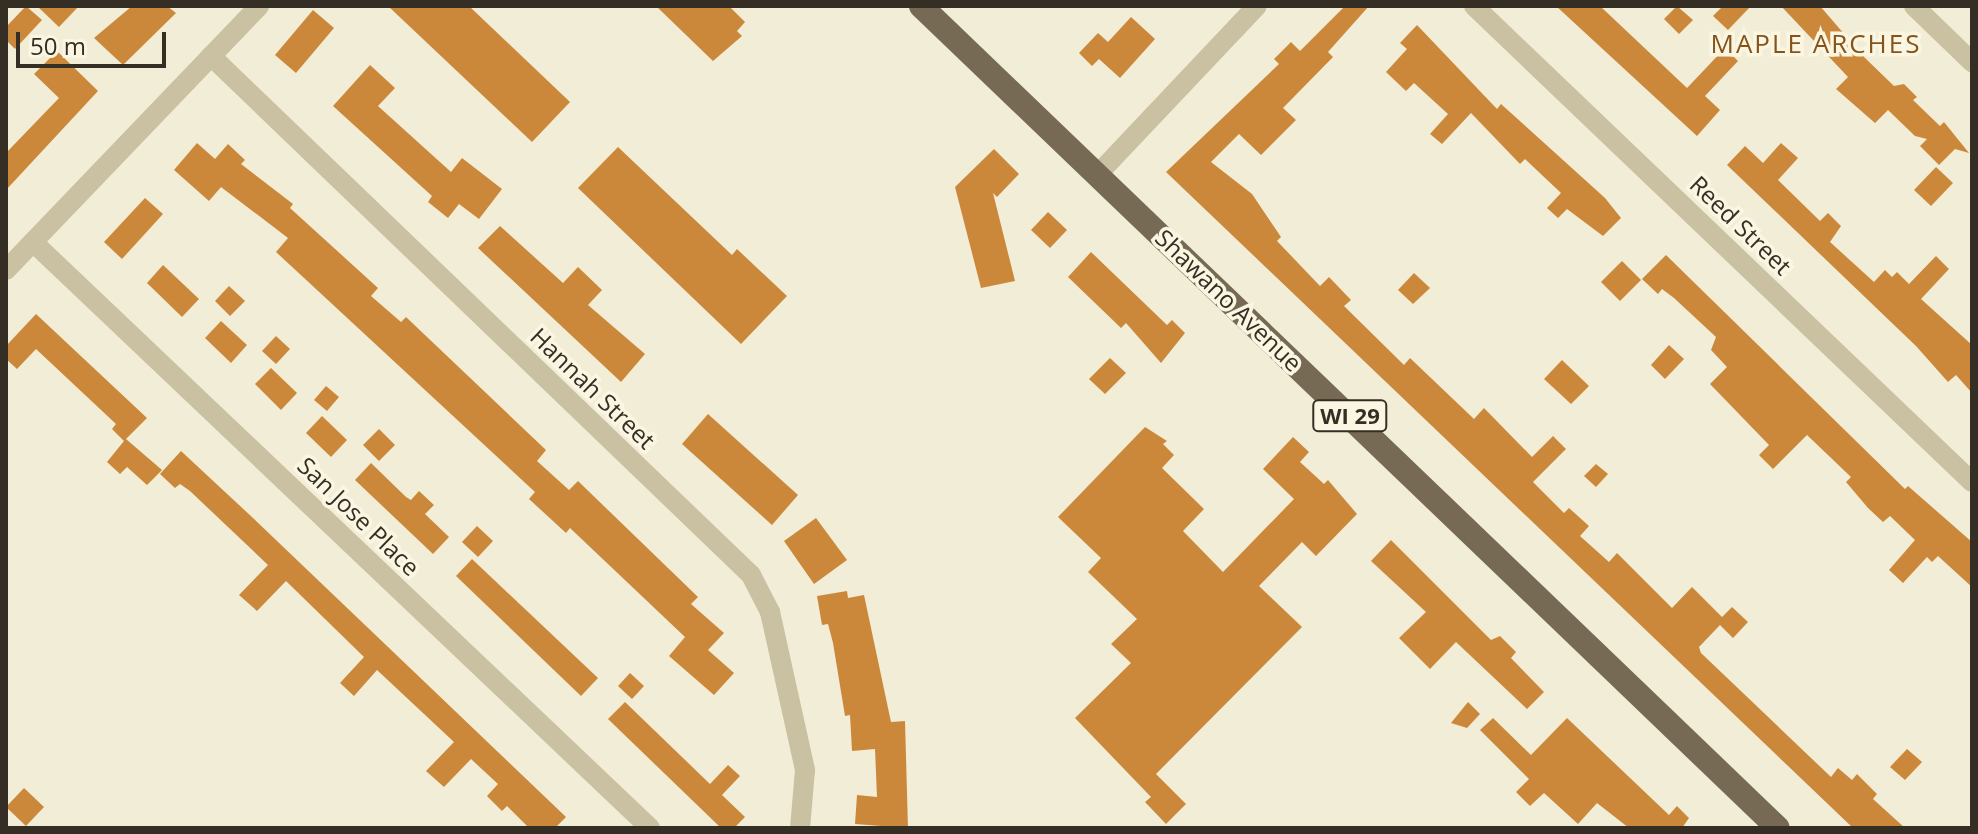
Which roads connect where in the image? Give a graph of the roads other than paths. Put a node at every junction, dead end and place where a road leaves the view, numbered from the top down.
1 (259, 6) edge
2 (921, 6) edge
3 (1257, 6) edge
4 (1474, 6) edge
5 (1914, 6) edge
6 (211, 56) junction
7 (1972, 62) edge
8 (1098, 174) junction
9 (33, 242) junction
10 (6, 270) edge
11 (1972, 482) edge
12 (650, 828) edge
13 (800, 828) edge
14 (1778, 828) edge

1 - 6 street
2 - 8 main road, Shawano Avenue / WI 29
3 - 8 street
4 - 11 street, Reed Street
5 - 7 street
6 - 9 street
6 - 13 street, Hannah Street
8 - 14 main road, Shawano Avenue / WI 29
9 - 10 street
9 - 12 street, San Jose Place

